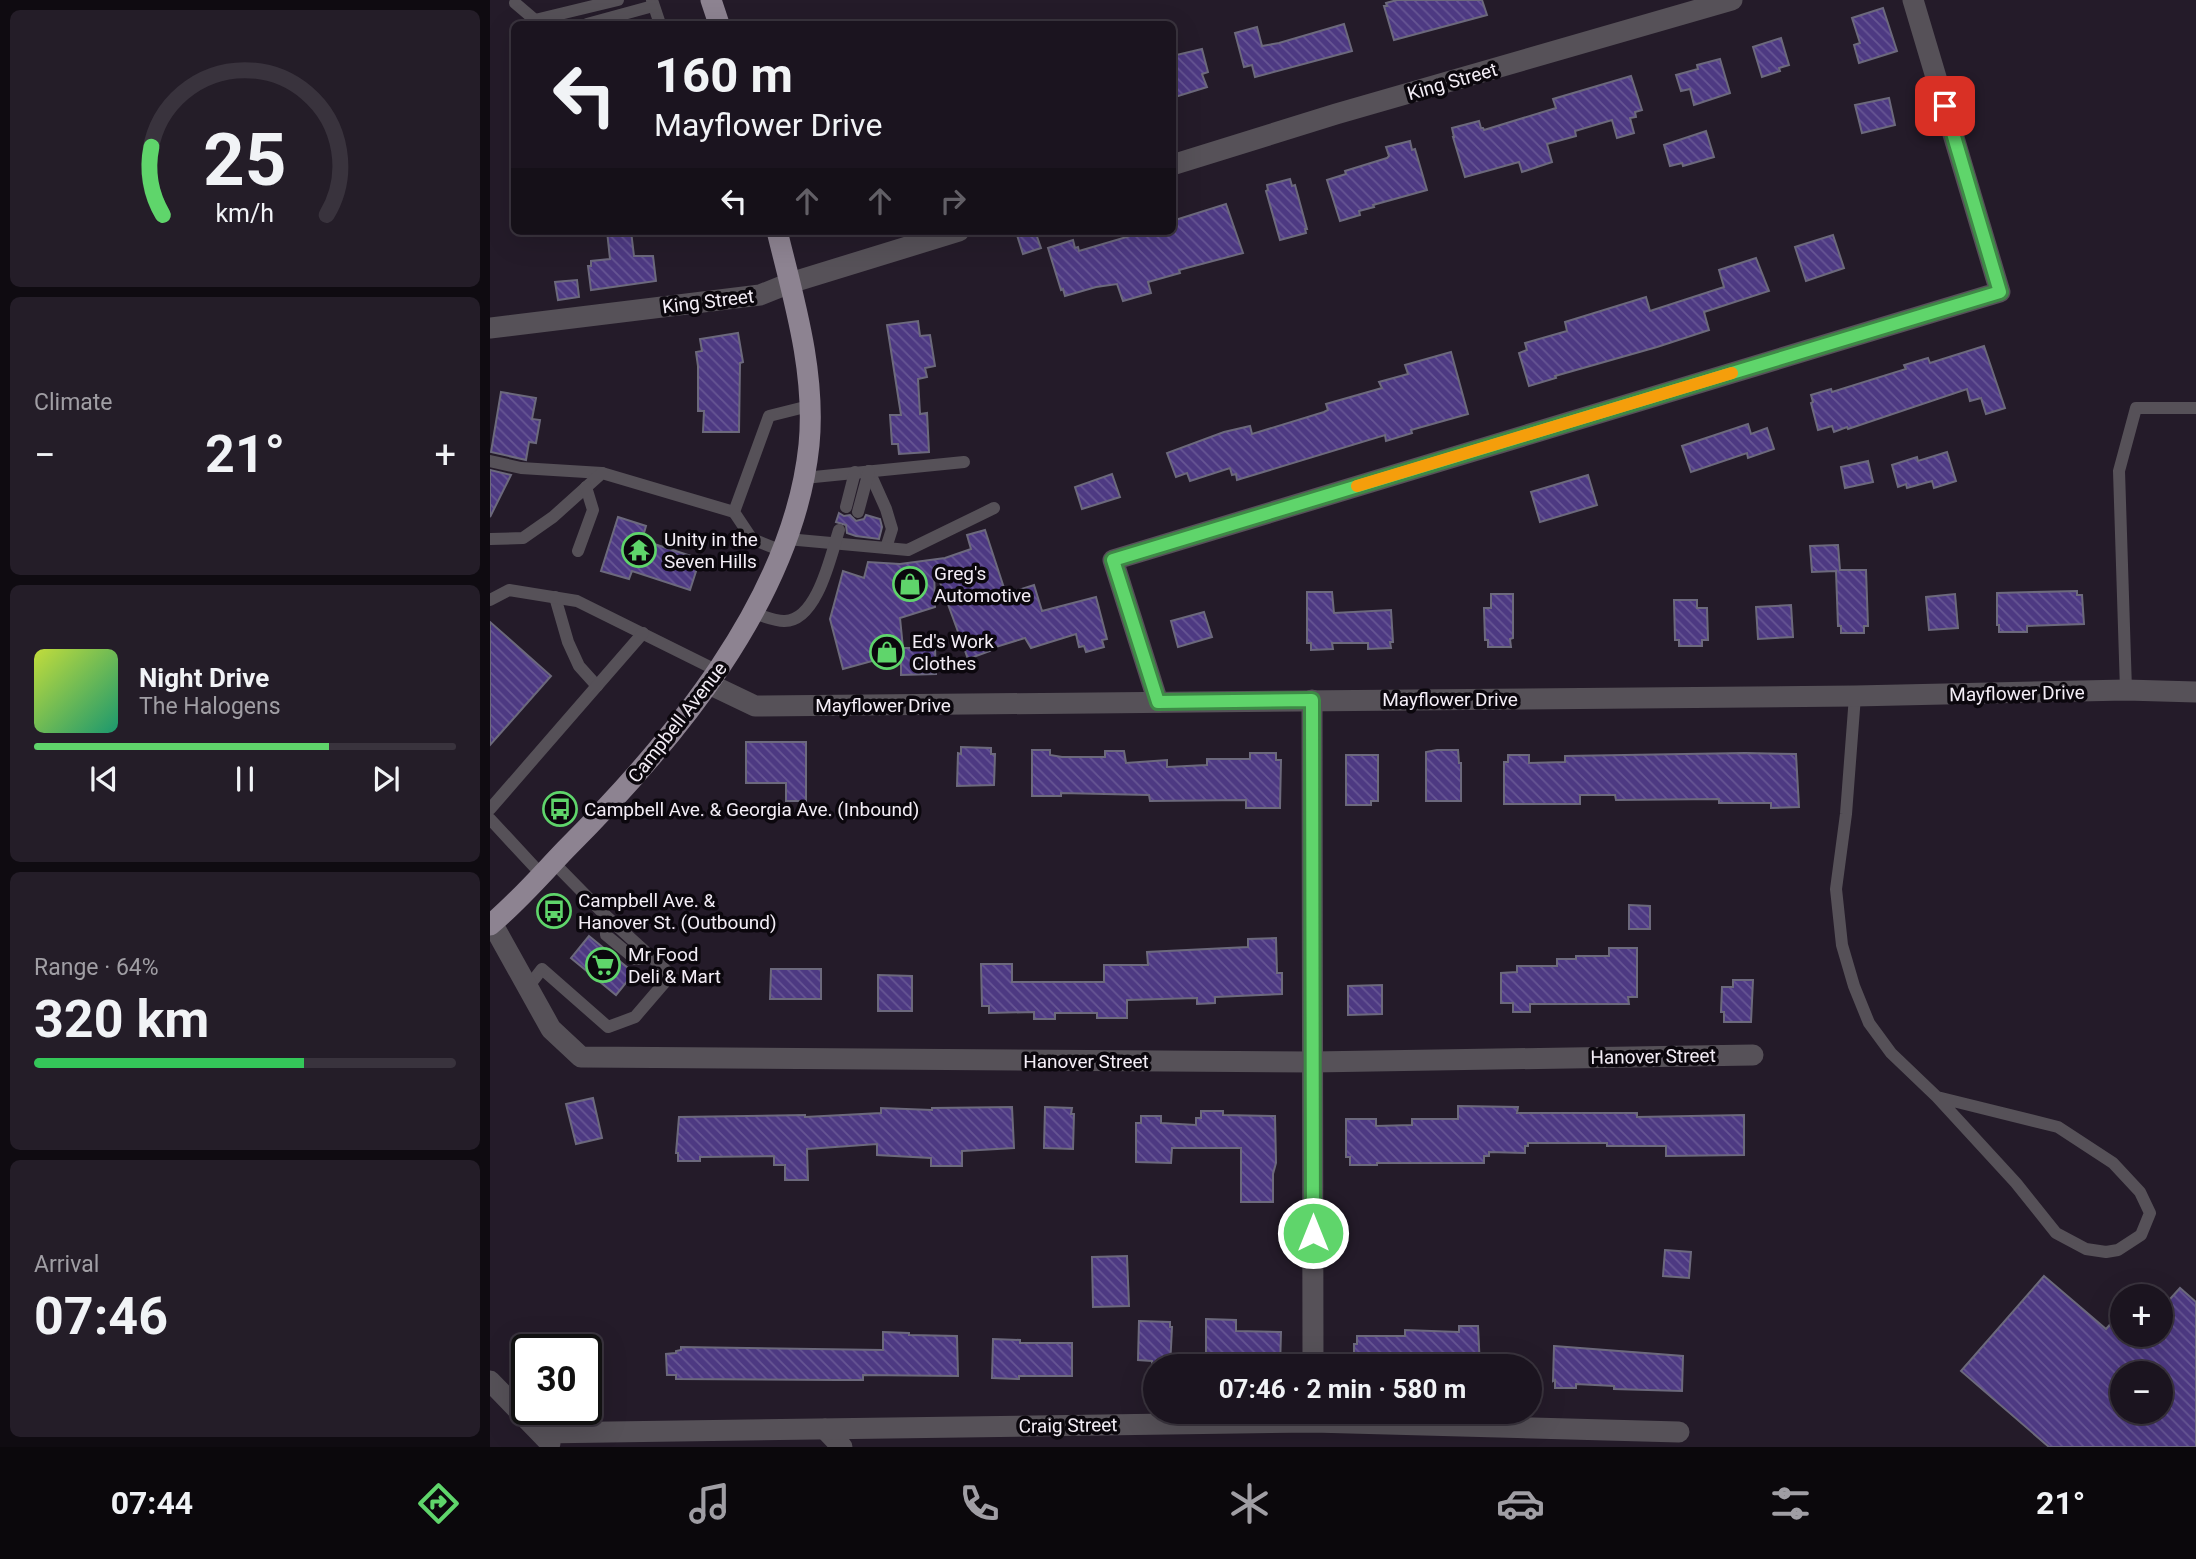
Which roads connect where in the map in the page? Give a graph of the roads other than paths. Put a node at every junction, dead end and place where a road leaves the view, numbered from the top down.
1 (618, 0) edge
2 (711, 0) edge
3 (1732, 0) edge
4 (1913, 0) edge
5 (515, 3) dead end
6 (652, 3) edge
7 (596, 21) edge
8 (659, 21) edge
9 (718, 21) edge
10 (1176, 164) edge
11 (778, 235) edge
12 (946, 235) edge
13 (790, 283) junction
14 (490, 328) edge
15 (809, 406) junction
16 (2196, 408) edge
17 (490, 461) edge
18 (964, 462) dead end
19 (869, 471) junction
20 (855, 472) junction
21 (602, 473) junction
22 (804, 478) junction
23 (586, 487) junction
24 (994, 508) dead end
25 (734, 512) junction
26 (844, 538) junction
27 (490, 539) edge
28 (784, 545) junction
29 (886, 548) junction
30 (578, 551) dead end
31 (555, 597) junction
32 (490, 600) edge
33 (752, 613) junction
34 (643, 634) junction
35 (714, 678) junction
36 (597, 686) junction
37 (2126, 690) junction
38 (2196, 691) edge
39 (1855, 696) junction
40 (1312, 700) junction
41 (1158, 702) junction
42 (490, 809) edge
43 (490, 819) edge
44 (547, 868) junction
45 (491, 924) edge
46 (528, 987) junction
47 (1753, 1055) dead end
48 (1313, 1062) junction
49 (1937, 1097) junction
50 (1313, 1354) edge
51 (490, 1381) edge
52 (1143, 1421) edge
53 (1484, 1424) edge
54 (825, 1429) junction
55 (1679, 1432) dead end
56 (547, 1440) edge
57 (842, 1447) edge

1 - 5 lane
2 - 9 main road
3 - 10 street, King Street
4 - 41 street
6 - 7 lane
6 - 8 lane
11 - 13 main road, Campbell Avenue
12 - 13 street, King Street
13 - 14 street, King Street
13 - 15 main road, Campbell Avenue
15 - 22 main road, Campbell Avenue
15 - 25 lane
16 - 37 lane
17 - 21 lane
18 - 19 lane
19 - 20 lane
19 - 20 lane
19 - 29 lane
20 - 22 lane
21 - 23 lane
21 - 25 lane
22 - 28 main road, Campbell Avenue
23 - 27 lane
23 - 30 lane
24 - 29 lane
25 - 28 lane
26 - 28 lane
26 - 29 lane
26 - 33 lane
28 - 33 main road, Campbell Avenue
31 - 32 lane
31 - 34 lane
31 - 36 lane
33 - 35 main road, Campbell Avenue
34 - 35 lane
34 - 36 lane
35 - 41 street, Mayflower Drive
35 - 44 main road, Campbell Avenue
36 - 42 lane
37 - 38 street, Mayflower Drive
37 - 39 street, Mayflower Drive
39 - 40 street, Mayflower Drive
39 - 49 lane
40 - 41 street, Mayflower Drive
40 - 48 street
43 - 44 lane
44 - 45 main road, Campbell Avenue
44 - 46 lane
45 - 46 street, Hanover Street
46 - 48 street, Hanover Street
47 - 48 street, Hanover Street
48 - 50 street
49 - 49 lane
51 - 56 street
52 - 54 street, Craig Street
53 - 55 street, Craig Street
54 - 56 street, Craig Street
54 - 57 street

